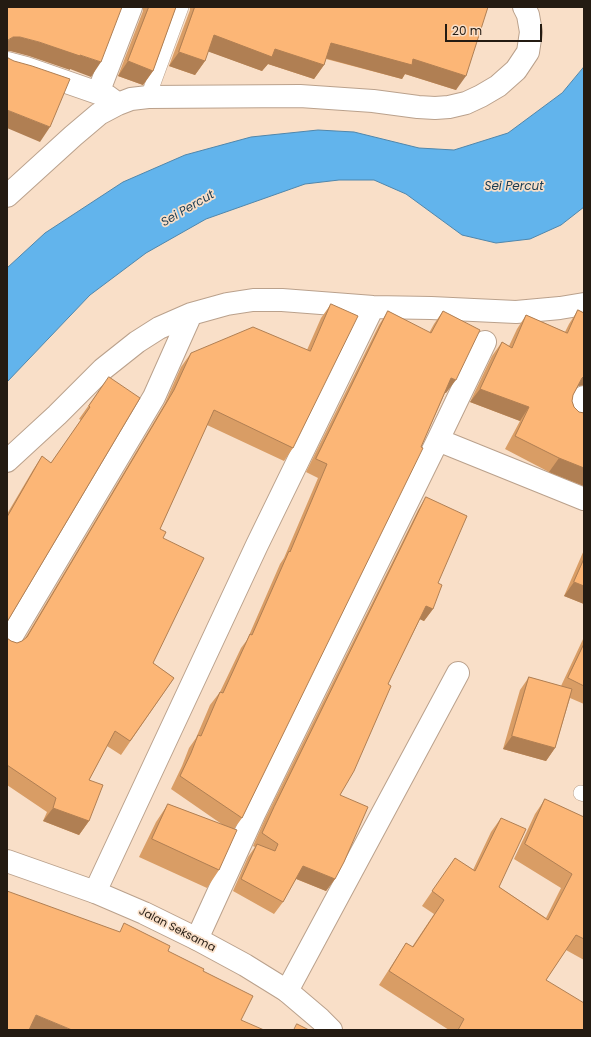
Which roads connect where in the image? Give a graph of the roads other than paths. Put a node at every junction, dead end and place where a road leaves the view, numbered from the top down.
1 (131, 7) edge
2 (181, 7) edge
3 (524, 7) edge
4 (7, 63) edge
5 (98, 93) junction
6 (148, 97) junction
7 (118, 104) junction
8 (7, 196) edge
9 (584, 304) edge
10 (373, 307) junction
11 (192, 314) junction
12 (485, 342) dead end
13 (438, 440) junction
14 (7, 461) edge
15 (584, 499) edge
16 (7, 644) edge
17 (458, 673) dead end
18 (7, 861) edge
19 (95, 892) junction
20 (197, 939) junction
21 (287, 991) junction
22 (331, 1030) edge

1 - 5 street
2 - 6 lane
3 - 6 street
4 - 5 street
5 - 7 street
6 - 7 street
7 - 8 street
9 - 10 street
10 - 11 street
10 - 19 street
11 - 14 street
11 - 16 street
12 - 13 street
13 - 15 street
13 - 20 street
17 - 21 street
18 - 19 street, Jalan Seksama
19 - 20 street, Jalan Seksama
20 - 21 street, Jalan Seksama
21 - 22 street, Jalan Seksama

